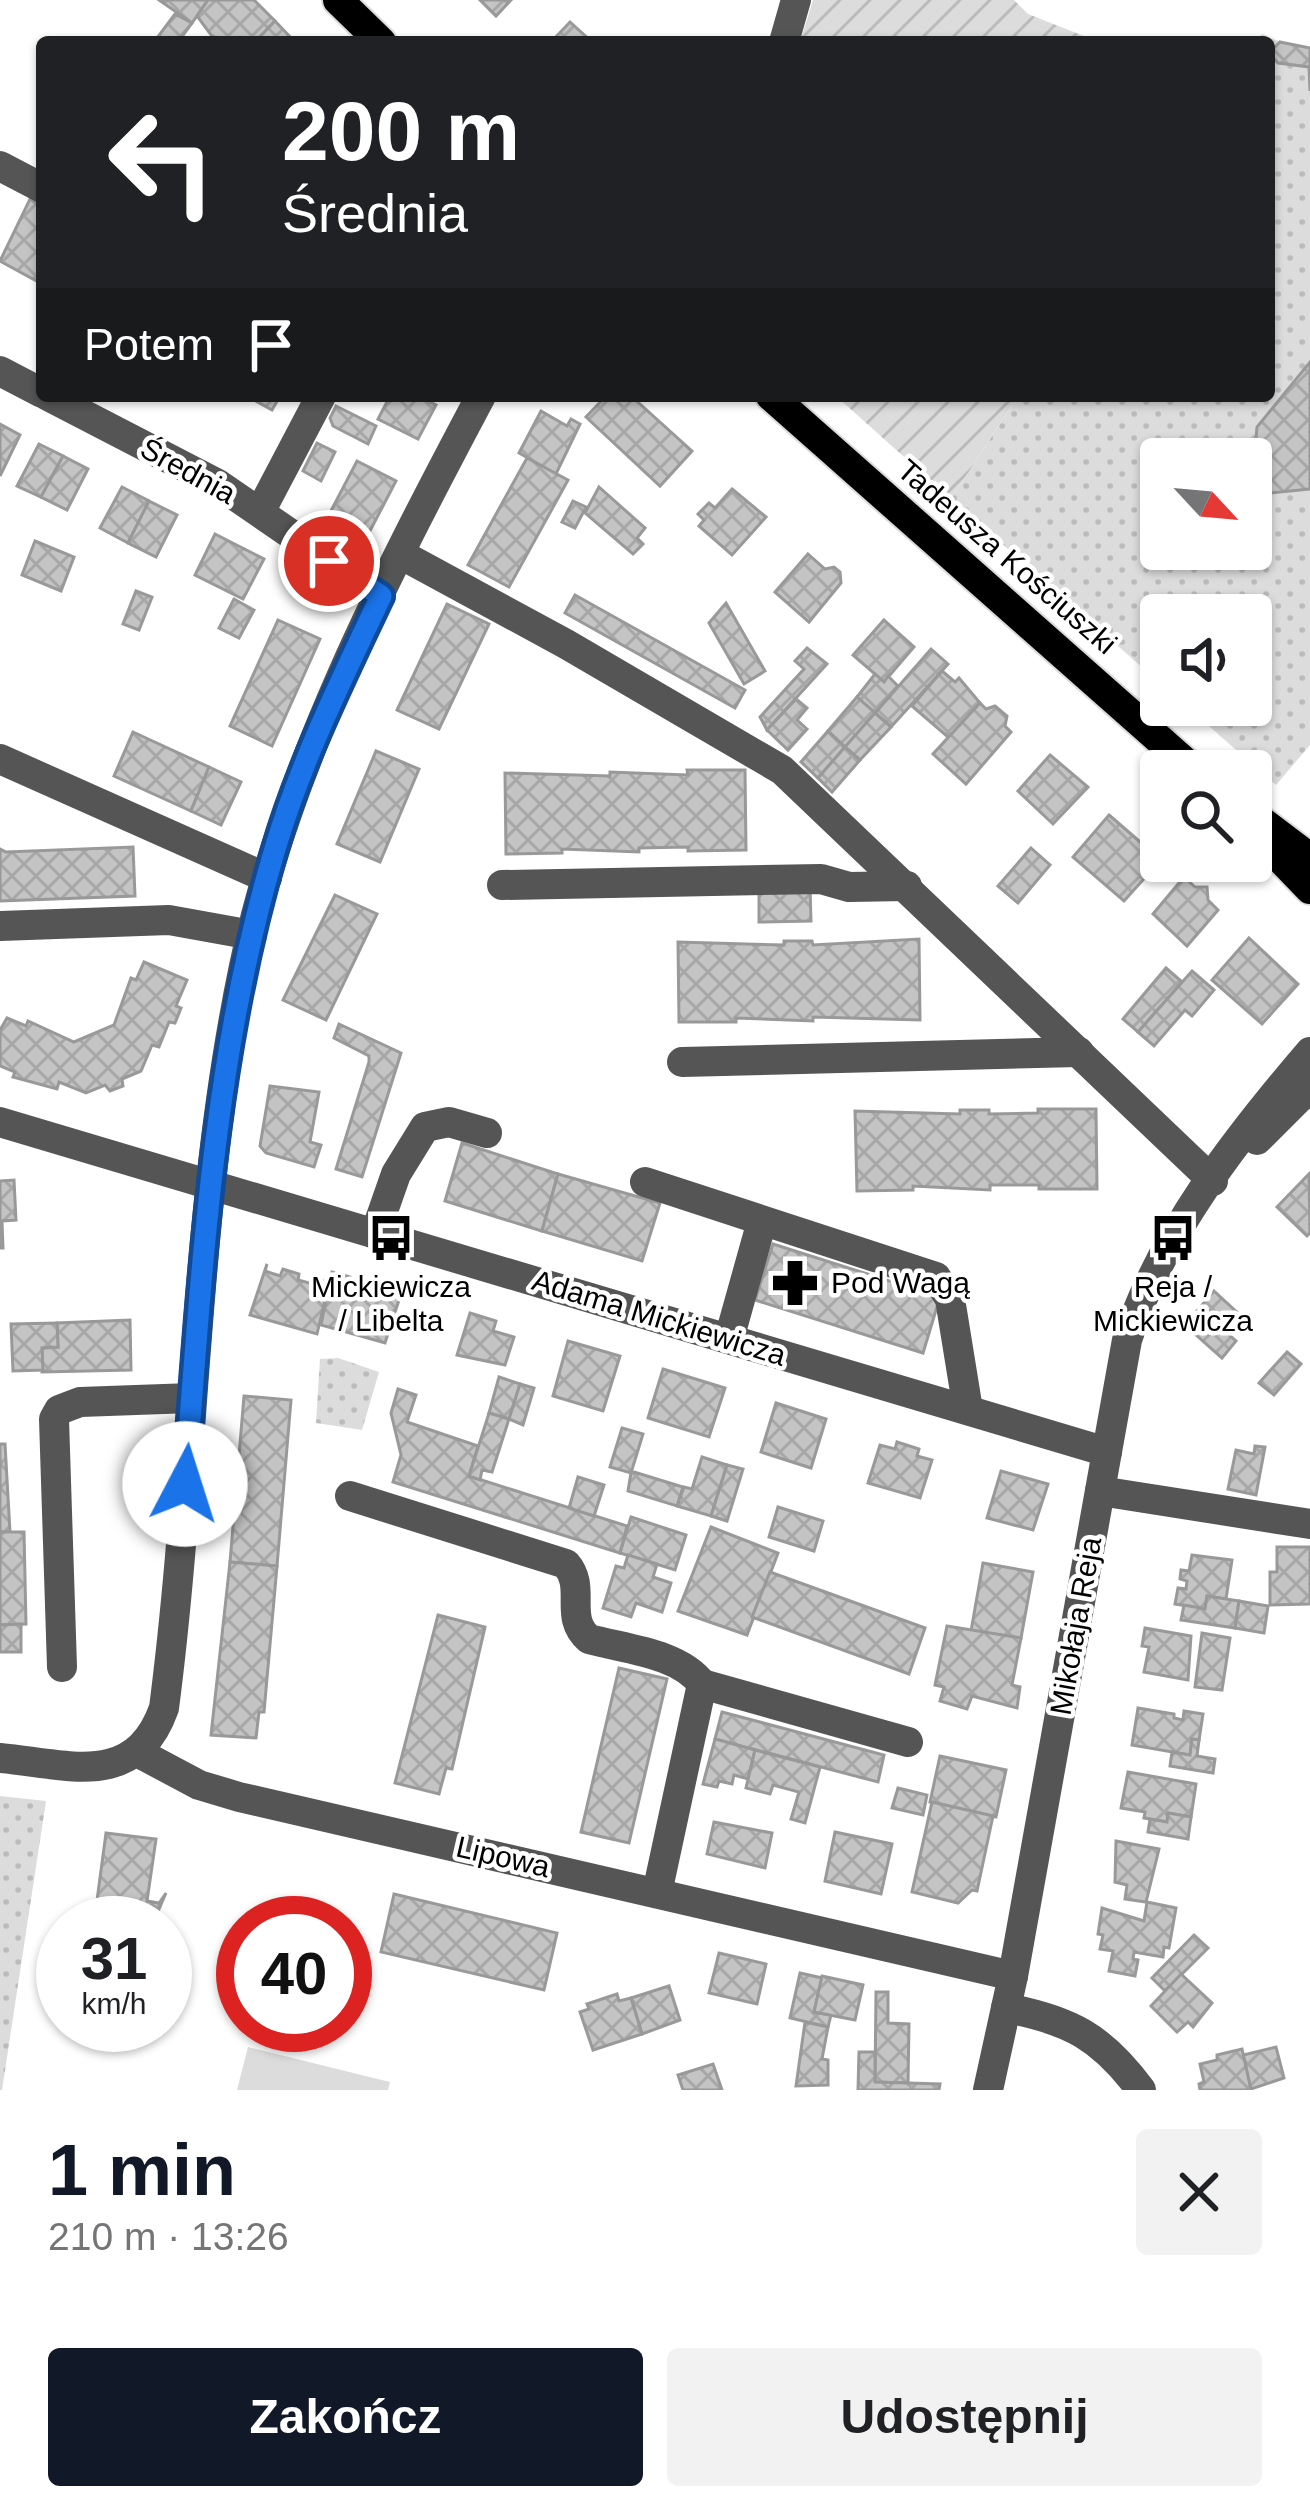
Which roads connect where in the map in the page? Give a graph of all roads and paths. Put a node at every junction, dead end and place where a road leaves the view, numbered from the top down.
1 (338, 0) edge
2 (796, 0) edge
3 (375, 36) edge
4 (786, 36) edge
5 (0, 166) edge
6 (36, 185) edge
7 (0, 371) edge
8 (36, 389) edge
9 (60, 402) edge
10 (318, 402) edge
11 (478, 402) edge
12 (778, 402) edge
13 (260, 512) junction
14 (402, 555) junction
15 (381, 596) junction
16 (1172, 750) edge
17 (0, 759) edge
18 (843, 824) junction
19 (1272, 829) edge
20 (1272, 850) edge
21 (1310, 857) edge
22 (267, 878) junction
23 (821, 879) junction
24 (502, 886) dead end
25 (907, 886) junction
26 (1310, 890) edge
27 (0, 926) edge
28 (252, 935) junction
29 (1027, 1001) junction
30 (1079, 1052) junction
31 (1310, 1052) edge
32 (1000, 1054) junction
33 (682, 1062) dead end
34 (1310, 1088) edge
35 (0, 1122) edge
36 (487, 1133) dead end
37 (1213, 1181) junction
38 (646, 1182) dead end
39 (211, 1184) junction
40 (762, 1221) junction
41 (375, 1234) junction
42 (729, 1339) junction
43 (192, 1398) junction
44 (968, 1410) junction
45 (1107, 1452) junction
46 (1100, 1491) junction
47 (350, 1496) dead end
48 (1310, 1524) edge
49 (62, 1667) dead end
50 (702, 1684) junction
51 (908, 1742) dead end
52 (136, 1752) junction
53 (0, 1758) edge
54 (657, 1893) junction
55 (1013, 1976) junction
56 (1006, 2008) junction
57 (988, 2090) edge
58 (1141, 2090) edge

1 - 3 main road
2 - 4 street
5 - 6 street
7 - 8 street, Średnia
9 - 13 street, Średnia
10 - 13 street
11 - 14 street
12 - 16 main road, Tadeusza Kościuszki
13 - 15 street, Średnia
14 - 15 street
14 - 18 street
15 - 22 street
17 - 22 street
18 - 23 street
18 - 25 street
19 - 21 main road
20 - 26 main road
22 - 28 street
23 - 24 street
23 - 25 street
25 - 29 street
27 - 28 street
28 - 39 street
29 - 30 street
29 - 32 street
30 - 32 street
30 - 37 street
31 - 37 street, Mikołaja Reja
32 - 33 street
34 - 37 street, Mikołaja Reja
35 - 39 street, Adama Mickiewicza
36 - 41 street
37 - 45 street, Mikołaja Reja
38 - 40 street
39 - 41 street, Adama Mickiewicza
39 - 43 street
40 - 42 street
40 - 44 street
41 - 42 street, Adama Mickiewicza
42 - 44 street, Adama Mickiewicza
43 - 49 street
43 - 52 street
44 - 45 street, Adama Mickiewicza
45 - 46 street, Mikołaja Reja
46 - 48 street
46 - 55 street, Mikołaja Reja
47 - 50 street
50 - 51 street
50 - 54 street
52 - 53 street
52 - 54 street, Lipowa
54 - 55 street, Lipowa
55 - 56 street, Mikołaja Reja
56 - 57 street, Mikołaja Reja
56 - 58 street

